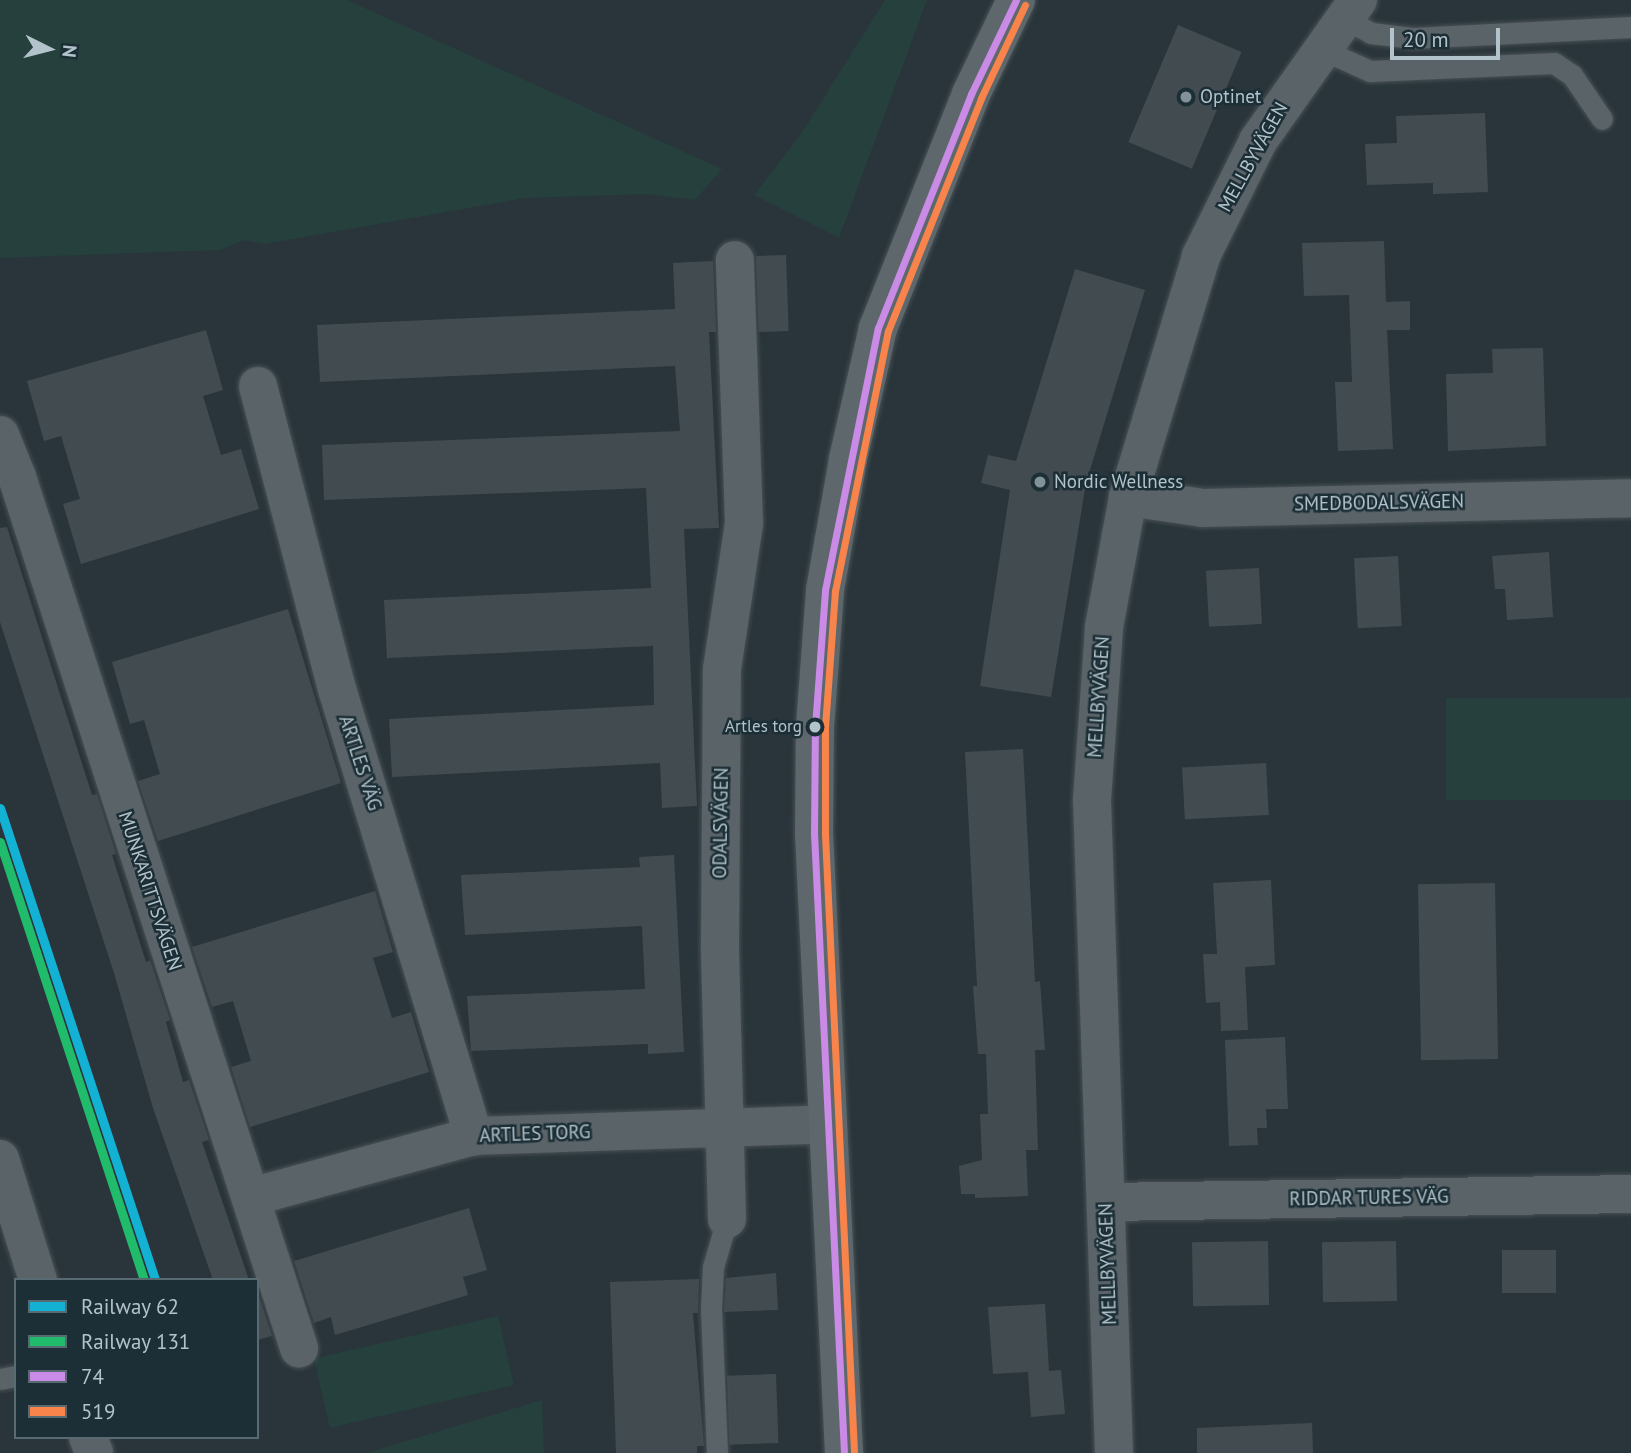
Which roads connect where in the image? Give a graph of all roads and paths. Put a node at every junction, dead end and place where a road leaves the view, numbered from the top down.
1 (1016, 0) edge
2 (1351, 9) edge
3 (1631, 27) edge
4 (1321, 49) junction
5 (1602, 119) dead end
6 (735, 260) dead end
7 (258, 386) dead end
8 (0, 435) edge
9 (1128, 496) junction
10 (1631, 498) edge
11 (827, 1124) junction
12 (725, 1127) junction
13 (474, 1136) junction
14 (0, 1159) edge
15 (1631, 1194) edge
16 (251, 1197) junction
17 (1106, 1202) junction
18 (727, 1219) joint
19 (37, 1278) edge
20 (299, 1348) dead end
21 (718, 1453) edge
22 (844, 1453) edge
23 (1114, 1453) edge

1 - 11 main road
2 - 3 lane
2 - 4 street, MELLBYVÄGEN
4 - 5 lane
4 - 9 street, MELLBYVÄGEN
6 - 12 street, ODALSVÄGEN
7 - 13 street, ARTLES VÄG
8 - 16 street, MUNKARITTSVÄGEN
9 - 10 street, SMEDBODALSVÄGEN
9 - 17 street, MELLBYVÄGEN
11 - 12 street, ARTLES TORG
11 - 22 main road
12 - 13 street, ARTLES TORG
12 - 18 street, ODALSVÄGEN
13 - 16 street, ARTLES TORG
14 - 19 street
15 - 17 street, RIDDAR TURES VÄG
16 - 20 street, MUNKARITTSVÄGEN
17 - 23 street, MELLBYVÄGEN
18 - 21 lane

